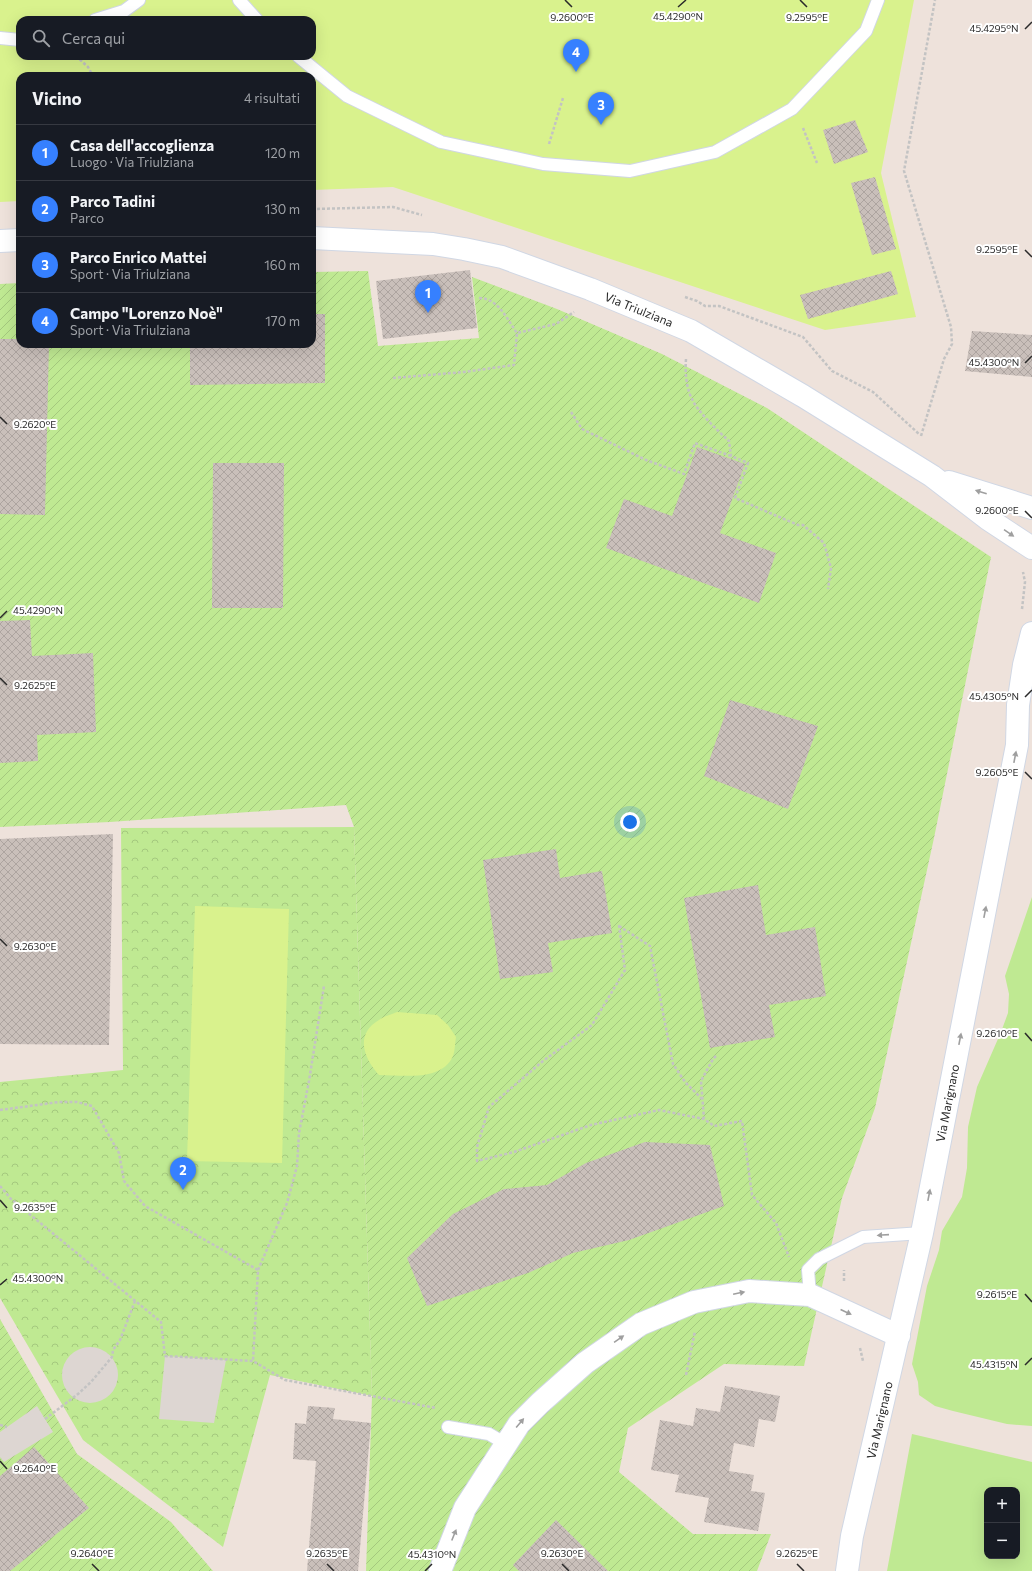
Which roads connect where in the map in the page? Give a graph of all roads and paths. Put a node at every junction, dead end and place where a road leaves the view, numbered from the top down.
1 (139, 0) edge
2 (239, 0) edge
3 (878, 0) edge
4 (935, 0) edge
5 (108, 16) edge
6 (253, 16) edge
7 (0, 38) edge
8 (16, 40) edge
9 (80, 60) edge
10 (303, 60) edge
11 (91, 72) edge
12 (563, 98) dead end
13 (792, 109) junction
14 (817, 163) dead end
15 (543, 164) junction
16 (316, 238) edge
17 (16, 240) edge
18 (0, 241) edge
19 (479, 298) dead end
20 (577, 310) dead end
21 (517, 333) junction
22 (685, 364) dead end
23 (393, 378) dead end
24 (571, 412) dead end
25 (921, 436) dead end
26 (731, 456) junction
27 (932, 476) junction
28 (1032, 508) edge
29 (1032, 548) edge
30 (1021, 569) dead end
31 (828, 589) dead end
32 (1026, 624) edge
33 (324, 986) dead end
34 (716, 1056) dead end
35 (702, 1099) junction
36 (0, 1110) edge
37 (704, 1119) junction
38 (0, 1186) edge
39 (922, 1233) junction
40 (788, 1261) dead end
41 (258, 1270) junction
42 (810, 1296) junction
43 (135, 1301) junction
44 (695, 1330) dead end
45 (899, 1336) junction
46 (253, 1361) junction
47 (686, 1375) dead end
48 (437, 1408) dead end
49 (45, 1419) dead end
50 (0, 1425) edge
51 (7, 1427) dead end
52 (448, 1427) dead end
53 (506, 1444) junction
54 (440, 1571) edge
55 (847, 1571) edge

1 - 5 lane
2 - 6 lane
3 - 13 lane
4 - 25 path
7 - 8 lane
9 - 11 path
10 - 15 lane
12 - 15 path
13 - 14 path
13 - 15 lane
16 - 27 street, Via Triulziana
17 - 18 street
19 - 21 path
20 - 21 path
21 - 23 path
22 - 26 path
24 - 26 path
26 - 31 path
28 -> 27 street, Via Triulziana
27 -> 29 street, Via Triulziana
30 - 32 path
39 -> 32 street, Via Marignano
33 - 41 path
34 - 35 path
35 - 37 path
35 - 37 path
36 - 41 path
37 - 40 path
38 - 43 path
39 -> 42 lane
39 - 45 street, Via Marignano
41 - 46 path
42 -> 45 street
53 -> 42 street
43 - 46 path
43 - 49 path
44 - 47 path
45 - 55 street, Via Marignano
46 - 48 path
50 - 51 path
52 - 53 lane
54 -> 53 street

